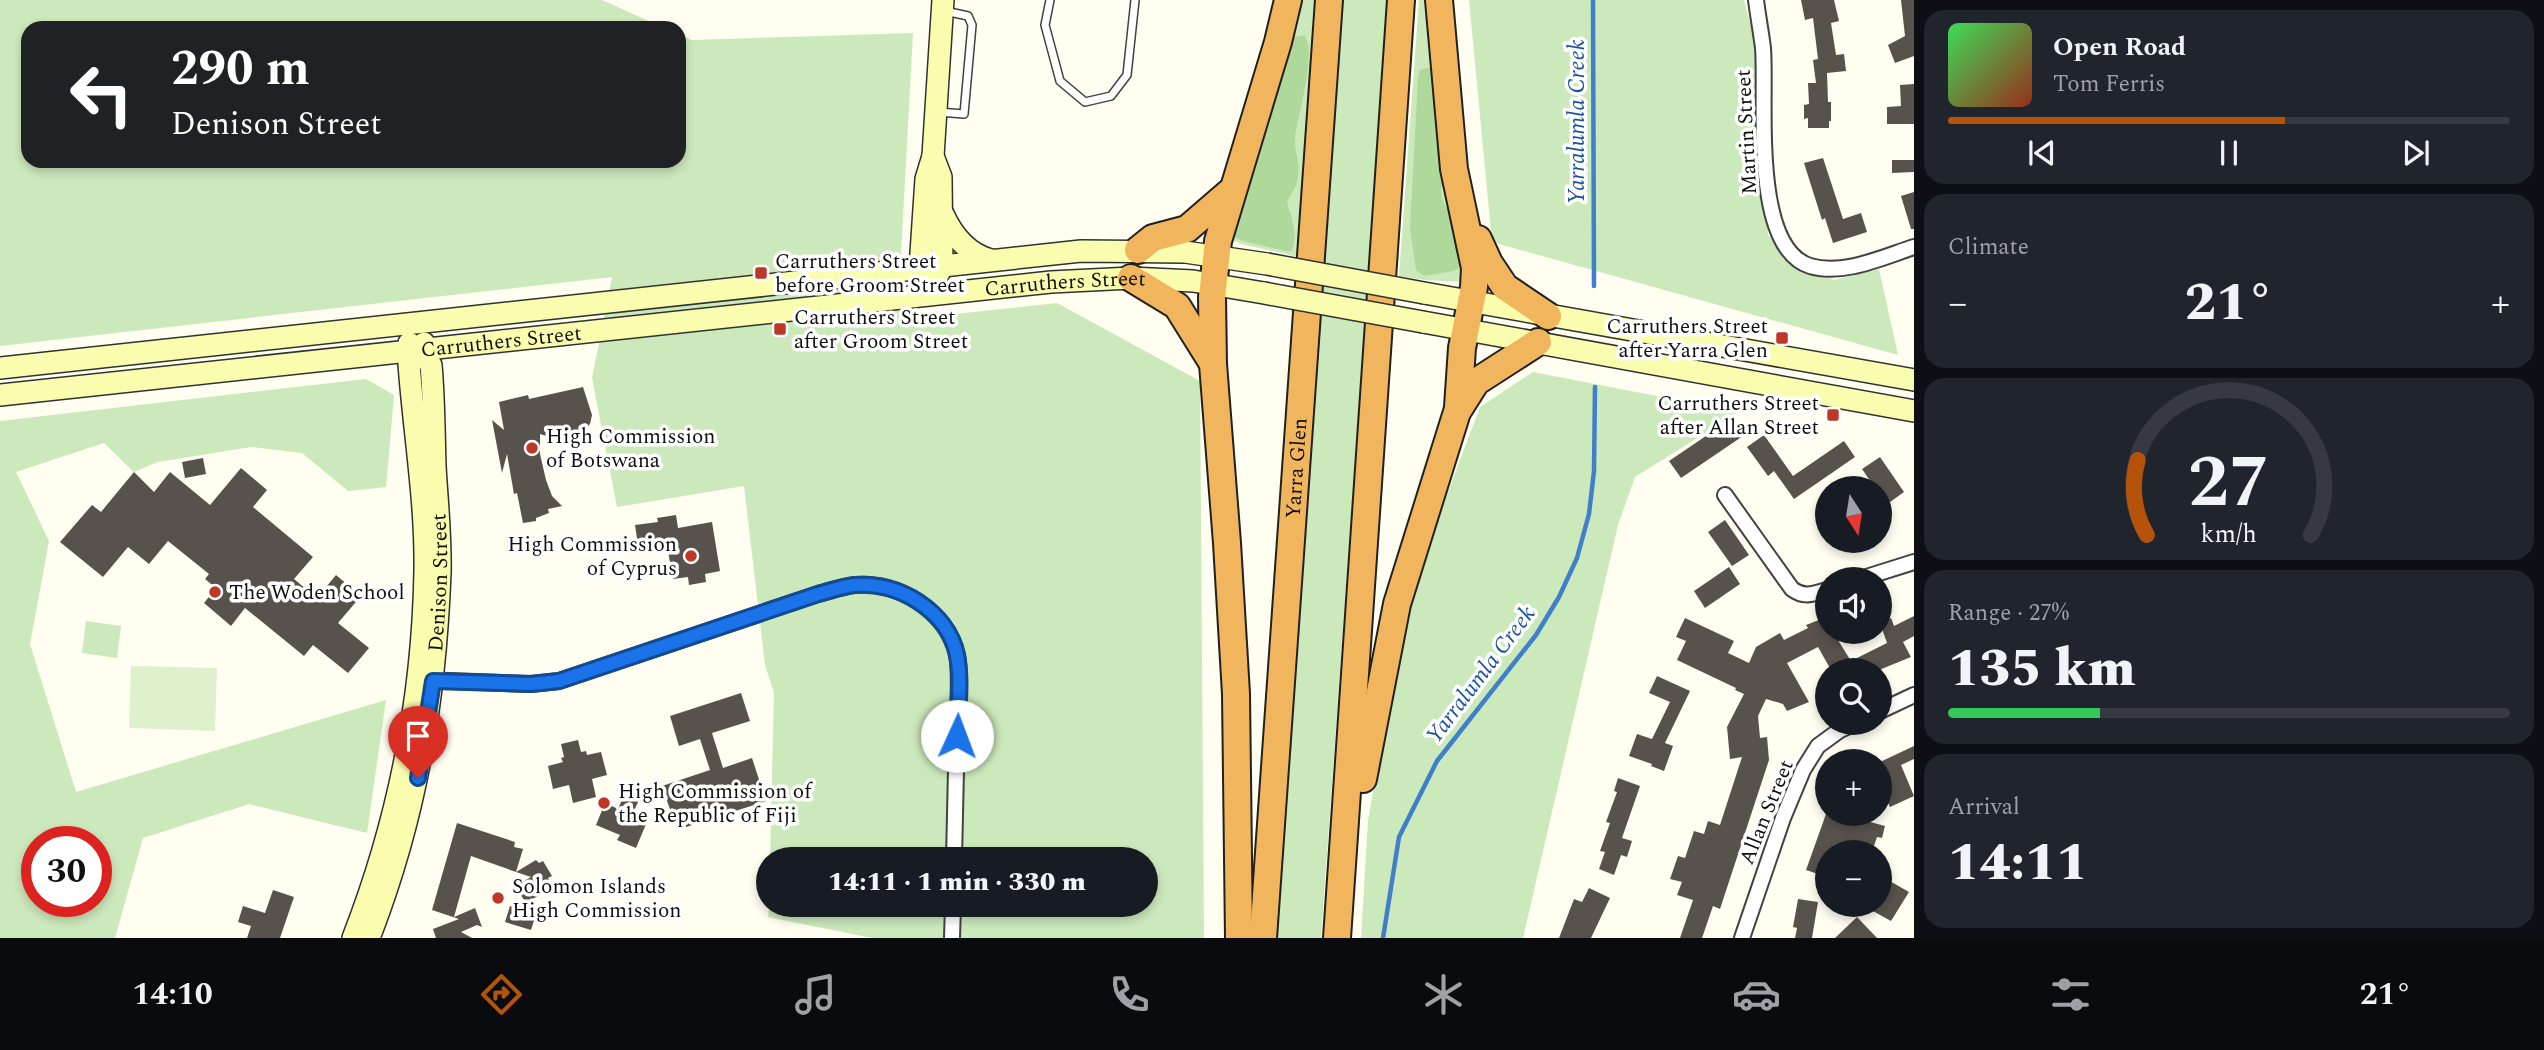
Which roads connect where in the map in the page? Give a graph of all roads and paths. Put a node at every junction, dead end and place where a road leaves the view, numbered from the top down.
1 (1050, 0) edge
2 (1135, 0) edge
3 (1288, 0) edge
4 (1329, 0) edge
5 (1401, 0) edge
6 (1440, 0) edge
7 (1756, 0) edge
8 (942, 5) edge
9 (937, 112) junction
10 (933, 156) junction
11 (1231, 191) junction
12 (1463, 205) junction
13 (941, 209) junction
14 (1914, 247) edge
15 (1138, 250) junction
16 (1216, 257) junction
17 (992, 260) junction
18 (931, 267) junction
19 (1131, 278) junction
20 (1213, 285) junction
21 (930, 294) junction
22 (1471, 303) junction
23 (1548, 316) junction
24 (449, 320) junction
25 (383, 327) junction
26 (1466, 330) junction
27 (479, 342) junction
28 (1538, 342) junction
29 (418, 349) junction
30 (357, 356) junction
31 (1213, 364) junction
32 (0, 368) edge
33 (421, 370) junction
34 (1914, 380) edge
35 (0, 395) edge
36 (1914, 411) edge
37 (1457, 412) junction
38 (1726, 495) dead end
39 (1914, 562) edge
40 (1892, 569) edge
41 (1815, 593) edge
42 (425, 680) junction
43 (1914, 695) edge
44 (1892, 706) edge
45 (1833, 735) edge
46 (954, 847) edge
47 (1340, 897) junction
48 (953, 917) edge
49 (353, 938) edge
50 (369, 938) edge
51 (952, 938) edge
52 (1240, 938) edge
53 (1264, 938) edge
54 (1337, 938) edge
55 (1742, 938) edge

1 - 2 lane
3 - 11 highway
4 - 53 highway, Yarra Glen
5 - 47 highway
6 - 12 highway
7 - 14 street, Martin Street
8 - 9 main road
8 - 9 lane
9 - 10 main road
10 - 13 main road
10 - 18 main road
11 - 15 highway
11 - 16 highway
12 - 22 highway
12 - 23 highway
13 - 17 main road
13 - 18 main road
15 - 16 main road, Carruthers Street
15 - 17 main road, Carruthers Street
16 - 20 highway
16 - 22 main road, Carruthers Street, bridge
17 - 18 main road, Carruthers Street
18 - 21 main road
18 - 24 main road, Carruthers Street
19 - 20 main road, Carruthers Street
19 - 21 main road, Carruthers Street
19 - 31 highway
20 - 26 main road, Carruthers Street, bridge
20 - 31 highway
21 - 27 main road, Carruthers Street
22 - 23 main road, Carruthers Street
22 - 26 highway
23 - 34 main road, Carruthers Street
24 - 25 main road, Carruthers Street
24 - 29 main road, Denison Street
25 - 29 main road
25 - 32 main road, Carruthers Street
26 - 28 main road, Carruthers Street
26 - 37 highway
27 - 29 main road, Carruthers Street
27 - 33 main road
28 - 36 main road, Carruthers Street
28 - 37 highway
29 - 30 main road, Carruthers Street
29 - 33 main road, Denison Street
30 - 33 main road
30 - 35 main road, Carruthers Street
31 - 52 highway
33 - 42 main road, Denison Street
37 - 47 highway
38 - 41 street
39 - 40 street
42 - 46 street
42 - 49 main road, Denison Street
42 - 50 main road, Denison Street
43 - 44 street
45 - 55 street, Allan Street
47 - 54 highway
48 - 51 street

